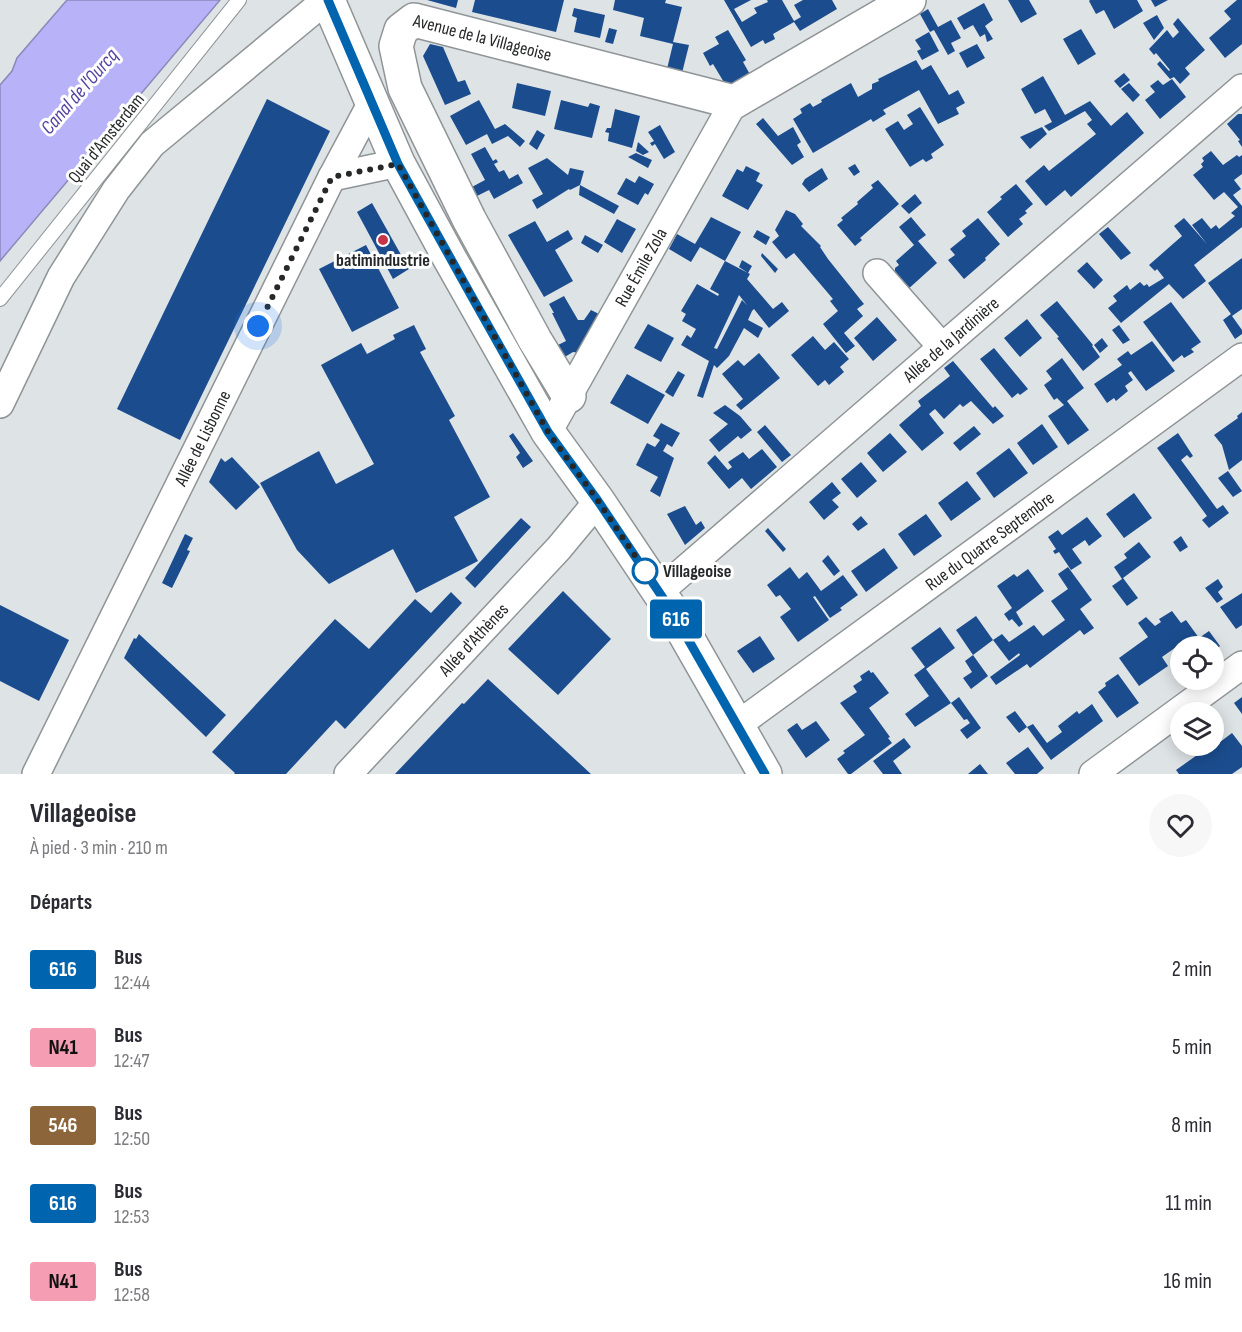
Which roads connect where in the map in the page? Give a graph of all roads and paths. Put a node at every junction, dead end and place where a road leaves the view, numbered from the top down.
1 (239, 0) edge
2 (327, 0) edge
3 (909, 0) edge
4 (1242, 88) edge
5 (735, 102) junction
6 (371, 104) junction
7 (398, 164) junction
8 (332, 177) junction
9 (877, 273) dead end
10 (0, 299) edge
11 (942, 347) junction
12 (1242, 357) edge
13 (569, 396) junction
14 (0, 404) edge
15 (548, 432) junction
16 (598, 501) junction
17 (659, 592) junction
18 (1242, 665) edge
19 (736, 726) junction
20 (36, 774) edge
21 (348, 774) edge
22 (765, 774) edge
23 (1093, 774) edge

1 - 10 lane, Quai d'Amsterdam
2 - 6 street
2 - 14 street
3 - 5 street
4 - 11 street, Allée de la Jardinière
5 - 13 street, Rue Émile Zola
5 - 13 street, Avenue de la Villageoise
6 - 7 street
6 - 8 street, Allée de Lisbonne
7 - 8 street
7 - 15 street
8 - 20 street, Allée de Lisbonne
9 - 11 street
11 - 17 street, Allée de la Jardinière
12 - 19 street, Rue du Quatre Septembre
13 - 15 street, Rue Émile Zola
15 - 16 street
16 - 17 street
16 - 21 street, Allée d'Athènes
17 - 19 street
18 - 23 street
19 - 22 street

